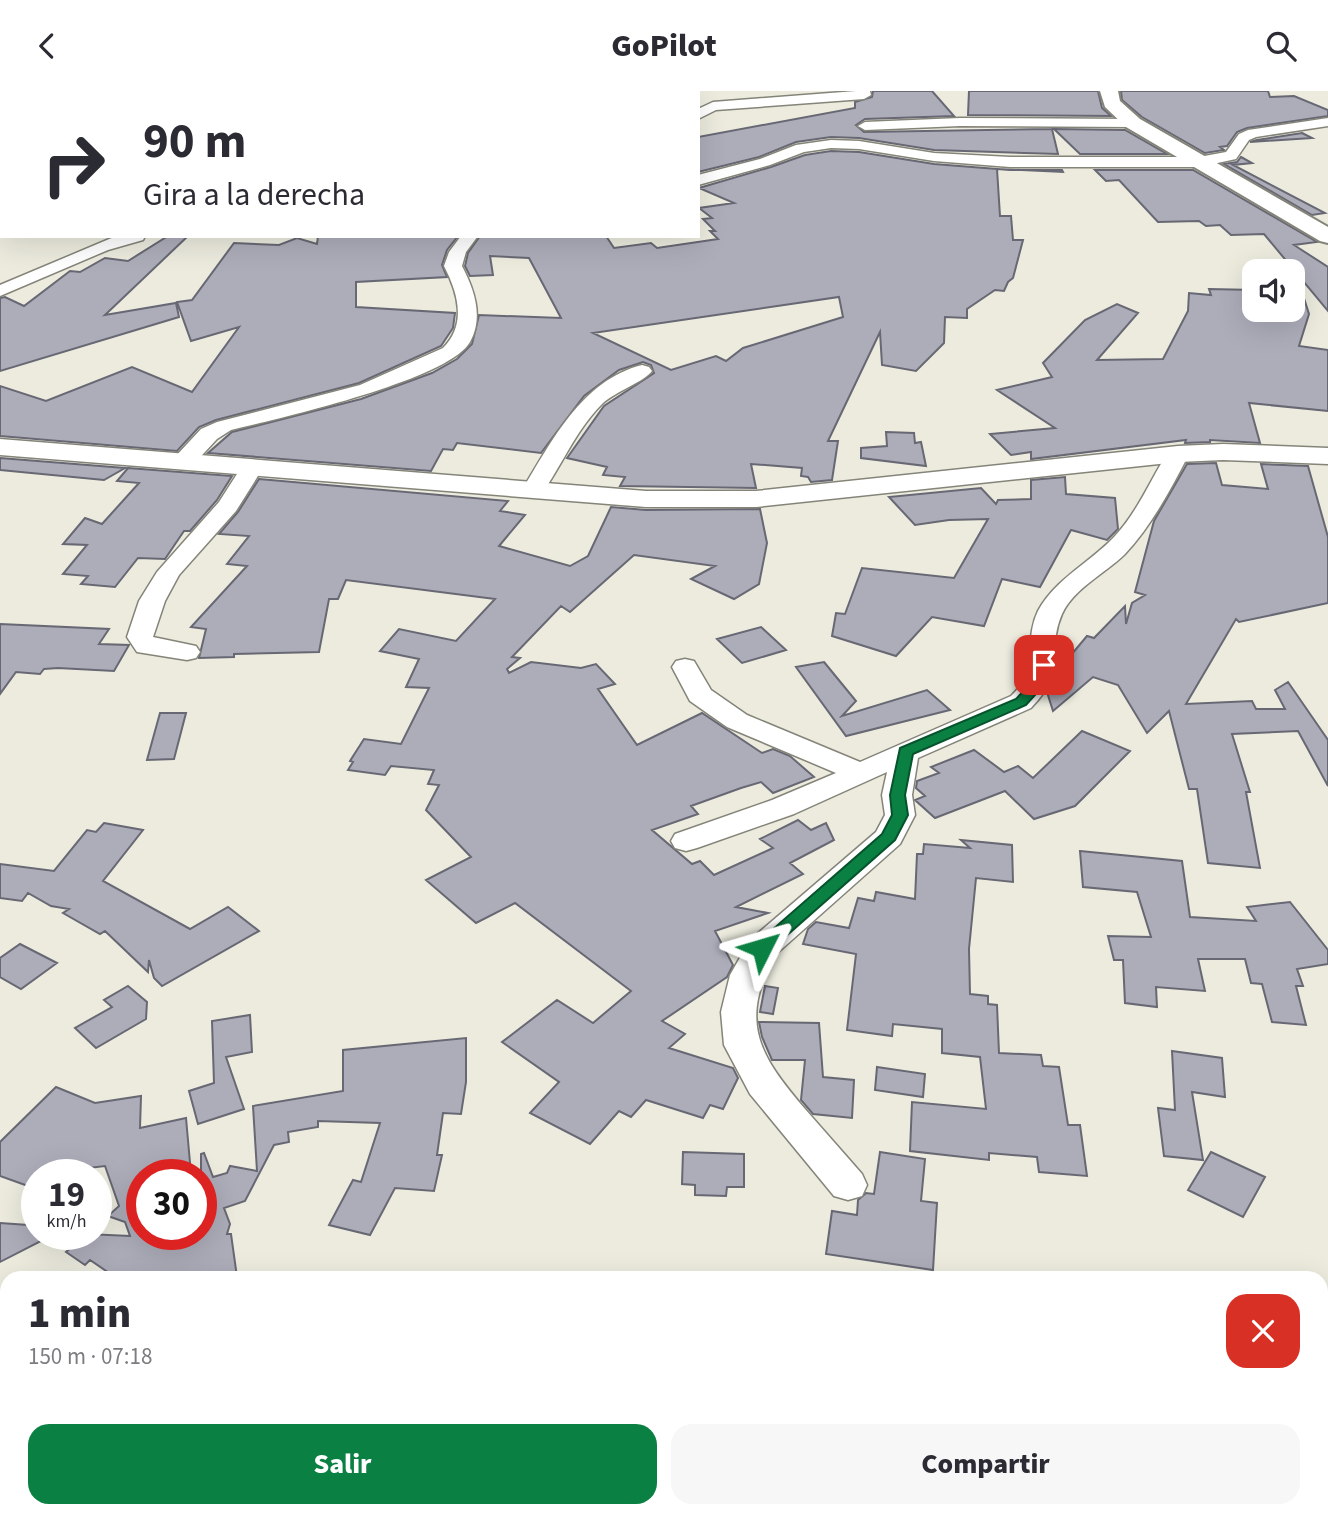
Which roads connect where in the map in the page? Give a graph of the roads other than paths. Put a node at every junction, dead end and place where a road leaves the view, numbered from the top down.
1 (863, 91) edge
2 (1109, 91) edge
3 (700, 98) edge
4 (729, 104) junction
5 (700, 114) edge
6 (1328, 122) edge
7 (1133, 123) junction
8 (865, 126) dead end
9 (1199, 162) junction
10 (700, 179) edge
11 (1328, 236) edge
12 (130, 238) edge
13 (468, 238) edge
14 (0, 291) edge
15 (642, 371) dead end
16 (0, 447) edge
17 (1178, 454) junction
18 (1328, 456) edge
19 (183, 462) junction
20 (252, 468) junction
21 (533, 490) junction
22 (187, 652) dead end
23 (685, 667) dead end
24 (905, 751) junction
25 (858, 772) junction
26 (685, 841) dead end
27 (848, 1185) dead end

1 - 4 street
2 - 7 main road
3 - 4 street
4 - 5 street
6 - 9 street
7 - 8 street
7 - 9 main road
9 - 10 street
9 - 11 main road
12 - 14 street
13 - 19 street
15 - 21 street
16 - 19 street
17 - 18 street
17 - 21 street
17 - 24 street
19 - 20 street
20 - 21 street
20 - 22 street
23 - 25 street
24 - 25 street
24 - 27 street
25 - 26 street

